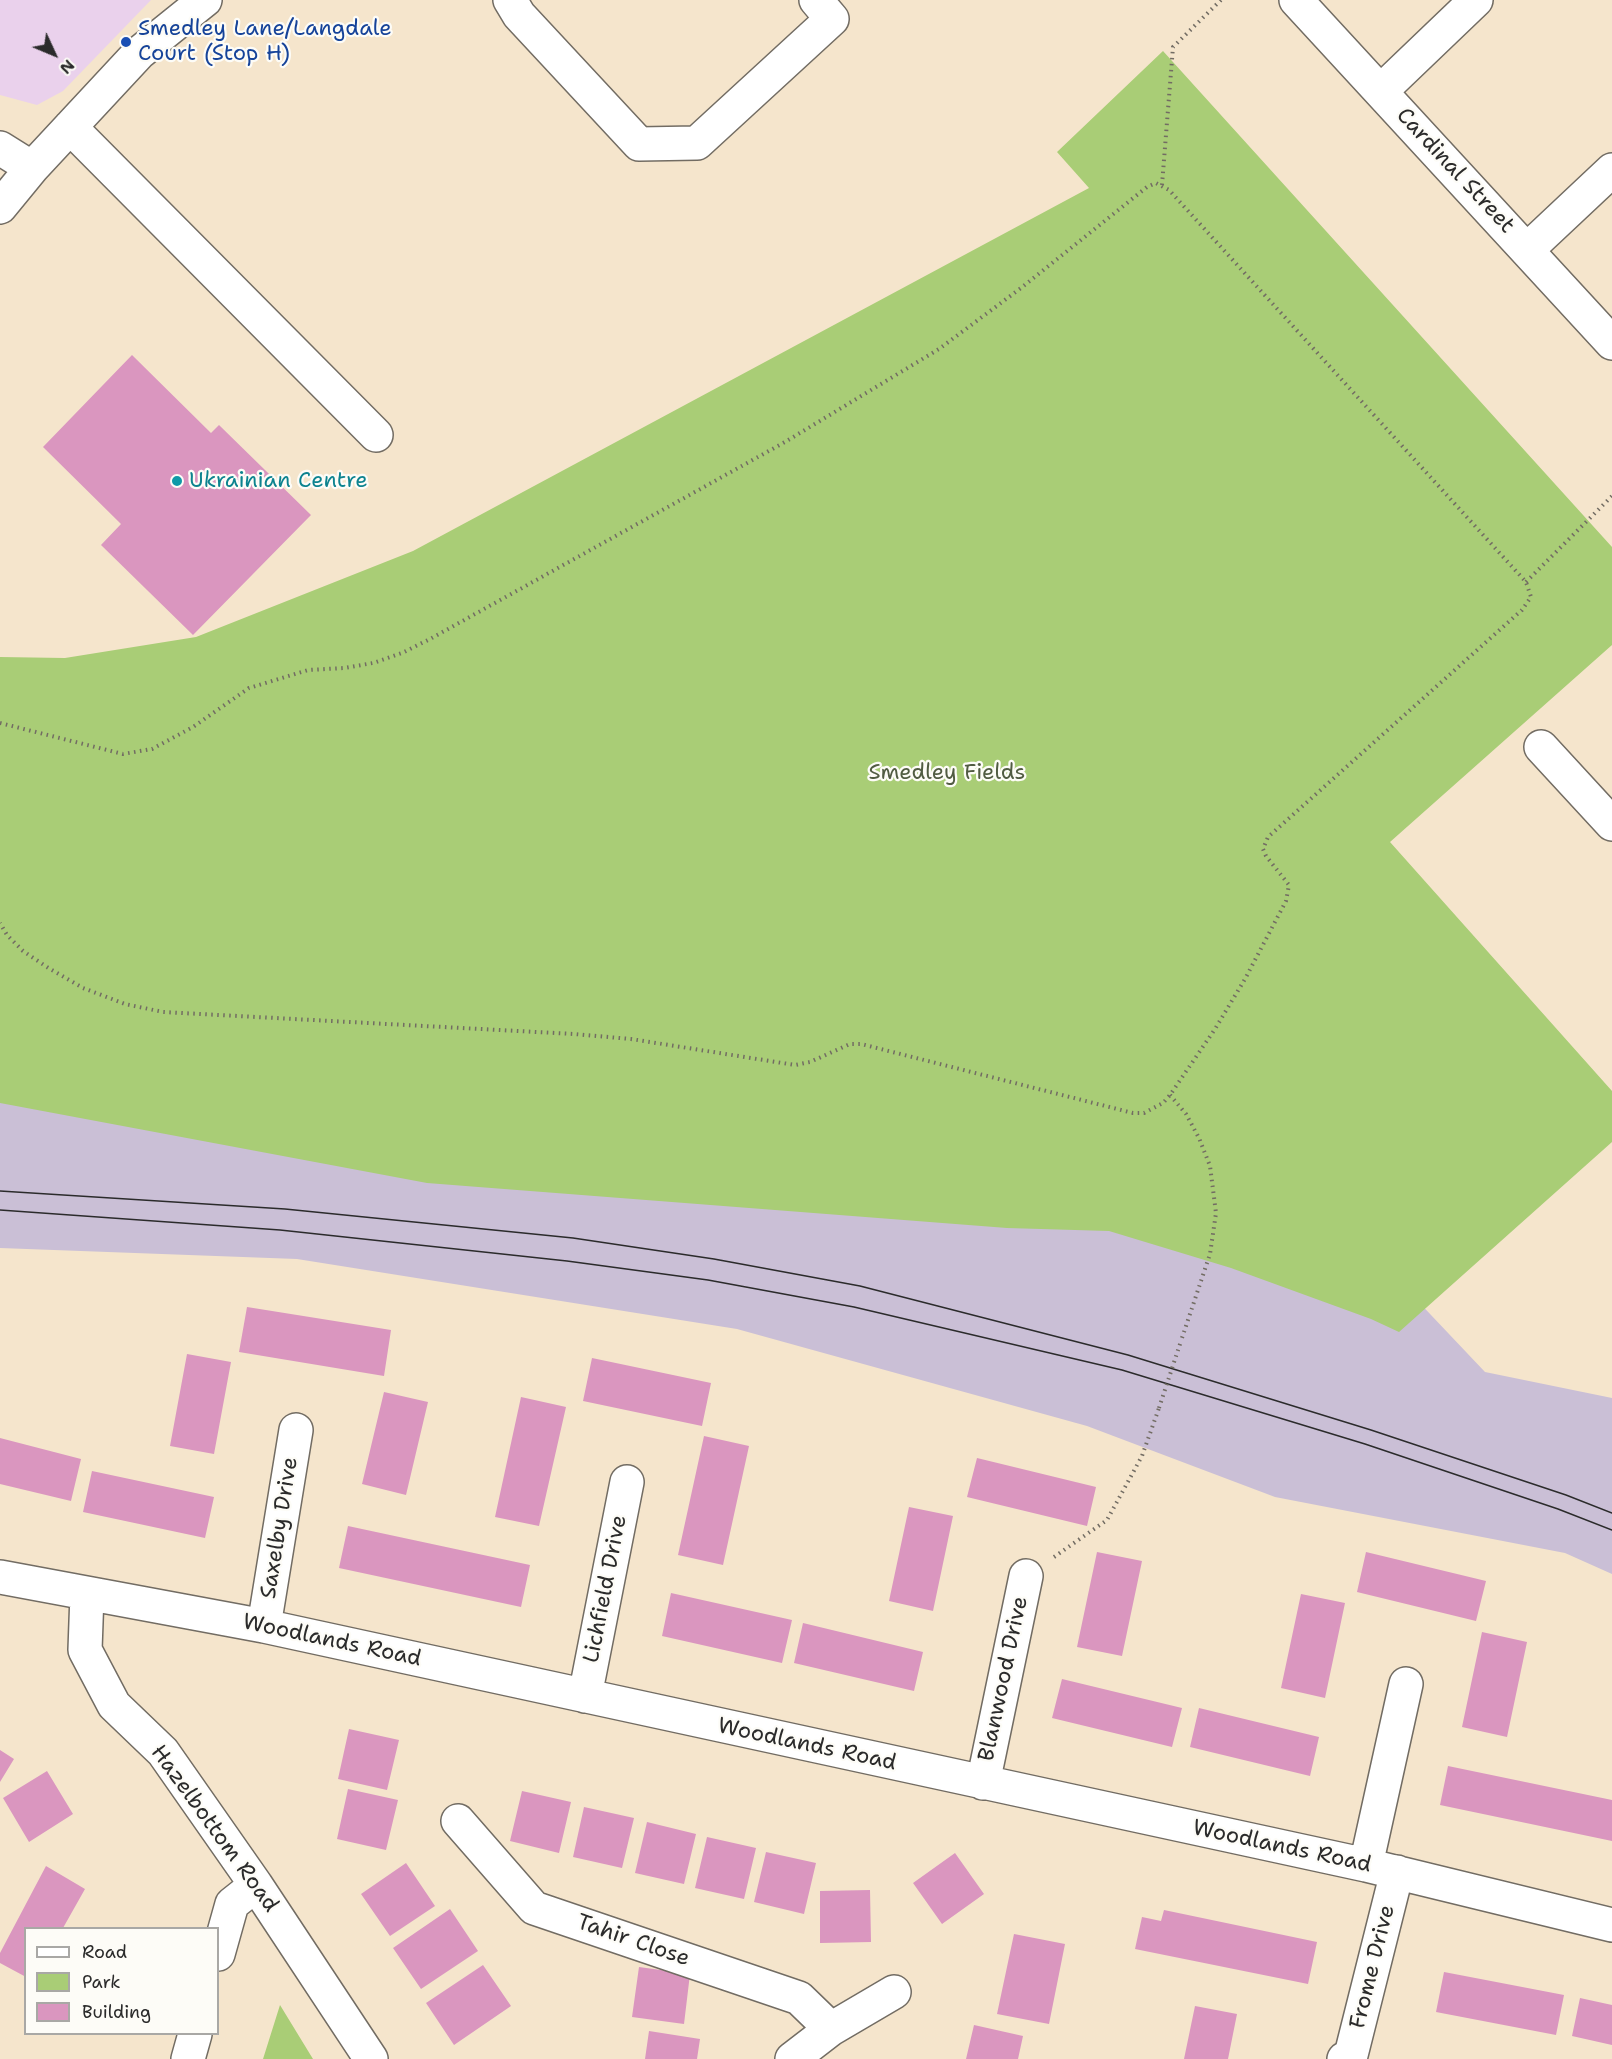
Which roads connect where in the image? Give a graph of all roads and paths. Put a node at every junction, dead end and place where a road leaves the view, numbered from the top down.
1 (205, 0) edge
2 (510, 0) edge
3 (816, 0) edge
4 (1221, 0) edge
5 (1296, 0) edge
6 (1476, 0) edge
7 (1380, 91) junction
8 (70, 127) junction
9 (0, 148) edge
10 (32, 168) junction
11 (1612, 170) edge
12 (1162, 185) junction
13 (0, 207) edge
14 (1528, 249) junction
15 (1612, 343) edge
16 (376, 435) dead end
17 (1612, 496) edge
18 (1526, 582) junction
19 (0, 723) edge
20 (1541, 747) dead end
21 (1612, 824) edge
22 (0, 923) edge
23 (1170, 1095) junction
24 (296, 1430) dead end
25 (627, 1482) dead end
26 (1026, 1576) joint
27 (0, 1577) edge
28 (87, 1594) junction
29 (264, 1626) junction
30 (1406, 1684) dead end
31 (585, 1696) junction
32 (983, 1783) junction
33 (458, 1821) dead end
34 (1366, 1865) junction
35 (1397, 1872) junction
36 (256, 1885) junction
37 (1612, 1925) edge
38 (219, 1950) edge
39 (894, 1992) dead end
40 (831, 2029) junction
41 (195, 2035) edge
42 (188, 2059) edge
43 (371, 2059) edge
44 (792, 2059) edge
45 (1344, 2059) edge

1 - 8 street
2 - 3 street
4 - 12 path
5 - 7 street, Cardinal Street
6 - 7 street
7 - 14 street, Cardinal Street
8 - 10 street
8 - 16 street
9 - 10 street
10 - 13 street
11 - 14 street
12 - 18 path
12 - 19 path
14 - 15 street, Cardinal Street
17 - 18 path
18 - 23 path
20 - 21 street
22 - 23 path
23 - 26 path, bridge
24 - 29 street, Saxelby Drive
25 - 31 street, Lichfield Drive
26 - 32 street, Blanwood Drive
27 - 28 street, Woodlands Road
28 - 29 street, Woodlands Road
28 - 36 street, Hazelbottom Road
29 - 31 street, Woodlands Road
30 - 34 street
31 - 32 street, Woodlands Road
32 - 34 street, Woodlands Road
33 - 40 street, Tahir Close
34 - 35 street, Woodlands Road
35 - 37 street, Woodlands Road
35 - 45 street, Frome Drive
36 - 38 street
36 - 43 street, Hazelbottom Road
39 - 40 street
40 - 44 street
41 - 42 street

